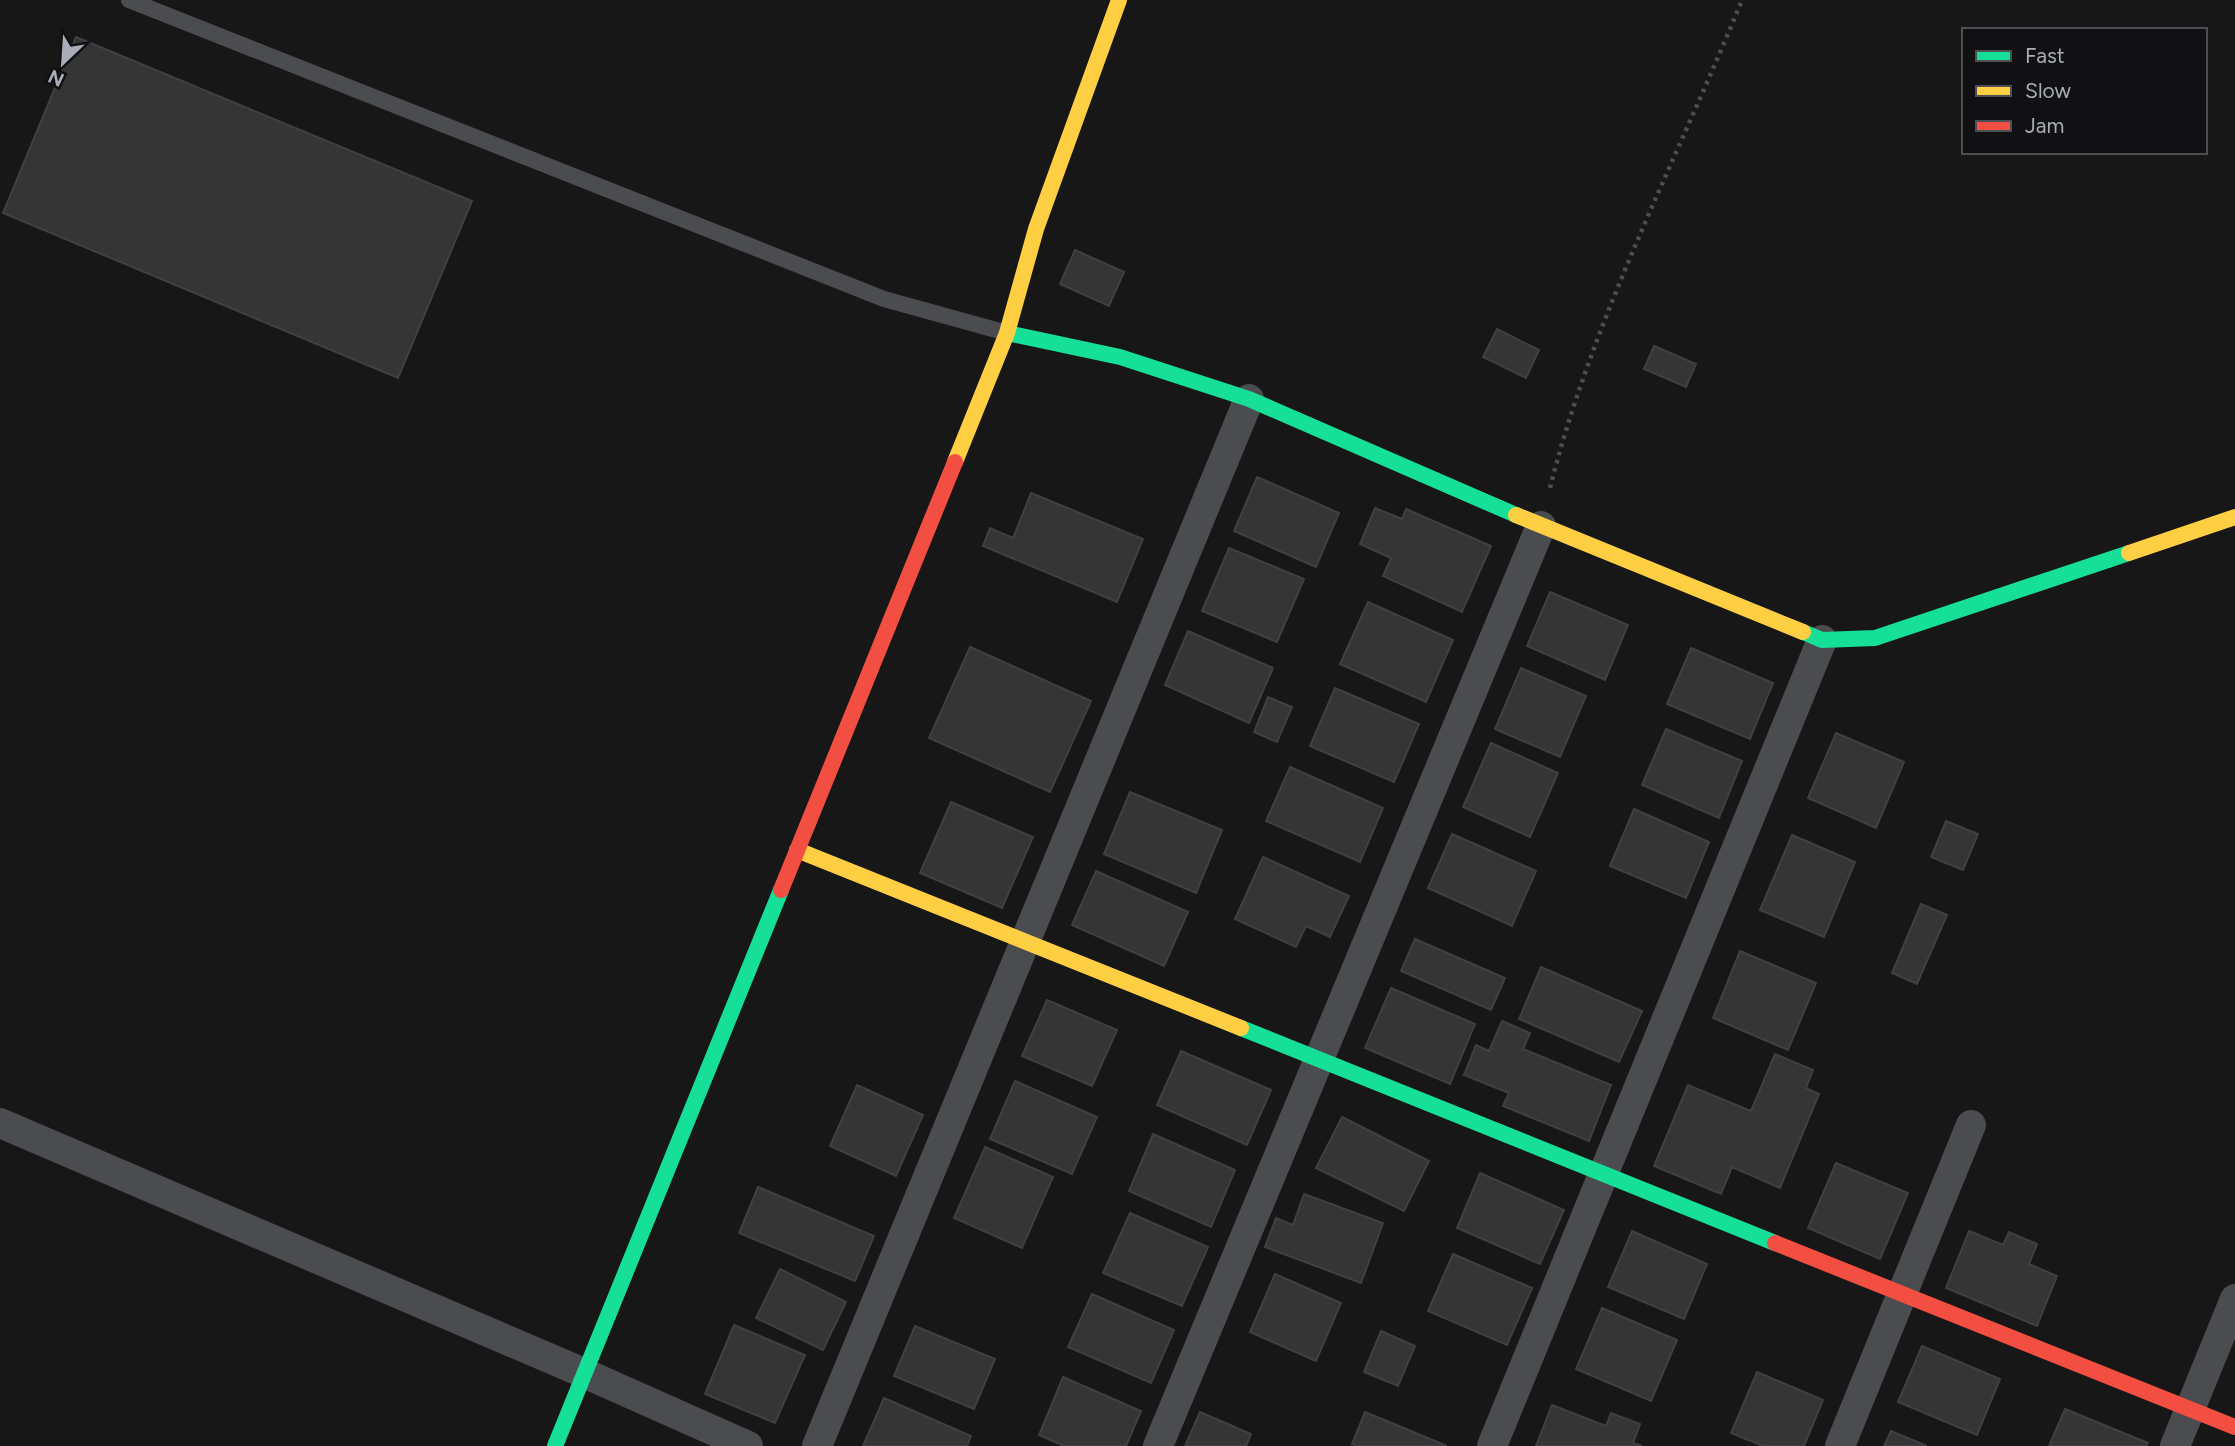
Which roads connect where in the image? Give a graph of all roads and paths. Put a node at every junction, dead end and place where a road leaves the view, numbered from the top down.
1 (129, 0) edge
2 (1119, 0) edge
3 (1742, 0) edge
4 (1007, 333) junction
5 (1249, 399) junction
6 (2235, 517) edge
7 (1541, 526) junction
8 (1822, 640) junction
9 (797, 850) junction
10 (1025, 942) junction
11 (1319, 1059) junction
12 (0, 1123) edge
13 (1971, 1125) dead end
14 (1604, 1173) junction
15 (1902, 1293) junction
16 (2235, 1299) edge
17 (584, 1373) junction
18 (2190, 1409) junction
19 (2235, 1427) edge
20 (555, 1446) edge
21 (748, 1446) edge
22 (817, 1446) edge
23 (1158, 1446) edge
24 (1492, 1446) edge
25 (1840, 1446) edge
26 (2175, 1446) edge

1 - 4 lane
2 - 4 street
3 - 7 path
4 - 5 street
4 - 9 street
5 - 7 street
5 - 10 street
6 - 8 street
7 - 8 street
7 - 11 street
8 - 14 street
9 - 10 street
9 - 17 street
10 - 11 street
10 - 22 street
11 - 14 street
11 - 23 street
12 - 17 street
13 - 15 street
14 - 15 street
14 - 24 street
15 - 18 street
15 - 25 street
16 - 18 street
17 - 20 street
17 - 21 street
18 - 19 street
18 - 26 street

